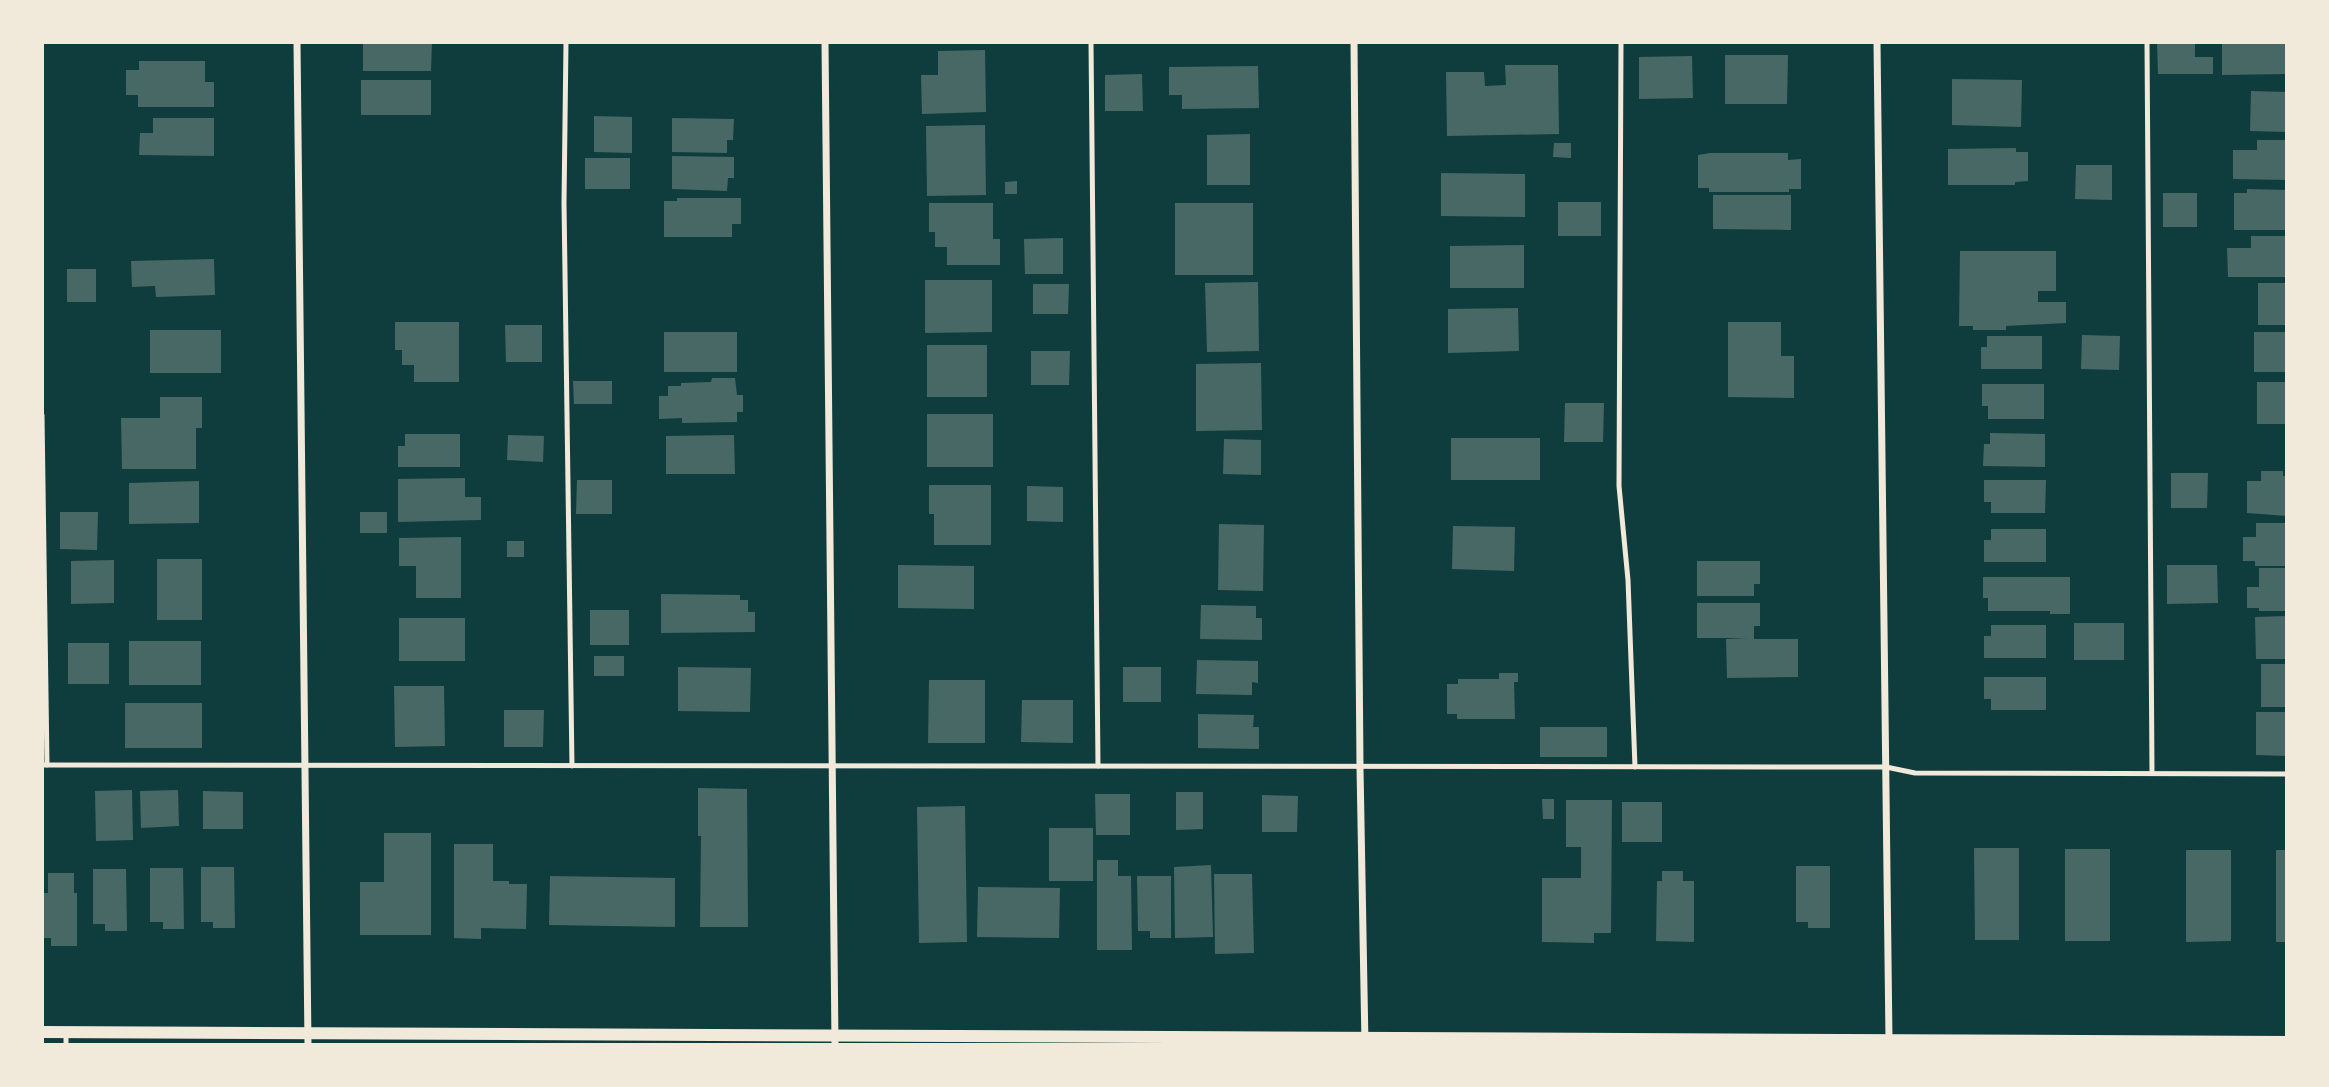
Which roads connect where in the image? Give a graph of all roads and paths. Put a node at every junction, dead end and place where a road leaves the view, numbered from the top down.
1 (297, 42) edge
2 (566, 42) edge
3 (825, 42) edge
4 (1091, 42) edge
5 (1354, 42) edge
6 (1621, 42) edge
7 (1877, 42) edge
8 (2147, 42) edge
9 (42, 415) edge
10 (45, 765) edge
11 (304, 765) junction
12 (572, 766) junction
13 (832, 766) junction
14 (1098, 766) junction
15 (1360, 767) junction
16 (1635, 767) junction
17 (1886, 768) junction
18 (2152, 773) junction
19 (2287, 774) edge
20 (42, 1032) edge
21 (66, 1038) edge
22 (308, 1039) edge
23 (835, 1040) edge
24 (1106, 1041) edge
25 (1365, 1041) edge
26 (1628, 1042) edge
27 (2287, 1042) edge
28 (1889, 1043) edge
29 (2158, 1043) edge

1 - 11 street
2 - 12 lane
3 - 13 street
4 - 14 lane
5 - 15 street
6 - 16 lane
7 - 17 street
8 - 18 lane
9 - 10 lane
10 - 11 lane
11 - 12 lane
11 - 22 street
12 - 13 lane
13 - 14 lane
13 - 23 street
14 - 15 lane
15 - 16 lane
15 - 25 street
16 - 17 lane
17 - 18 lane
17 - 28 street
18 - 19 lane
20 - 21 street
21 - 22 street
22 - 23 street
23 - 24 street
24 - 25 street
25 - 26 street
26 - 28 street
27 - 29 street
28 - 29 street

